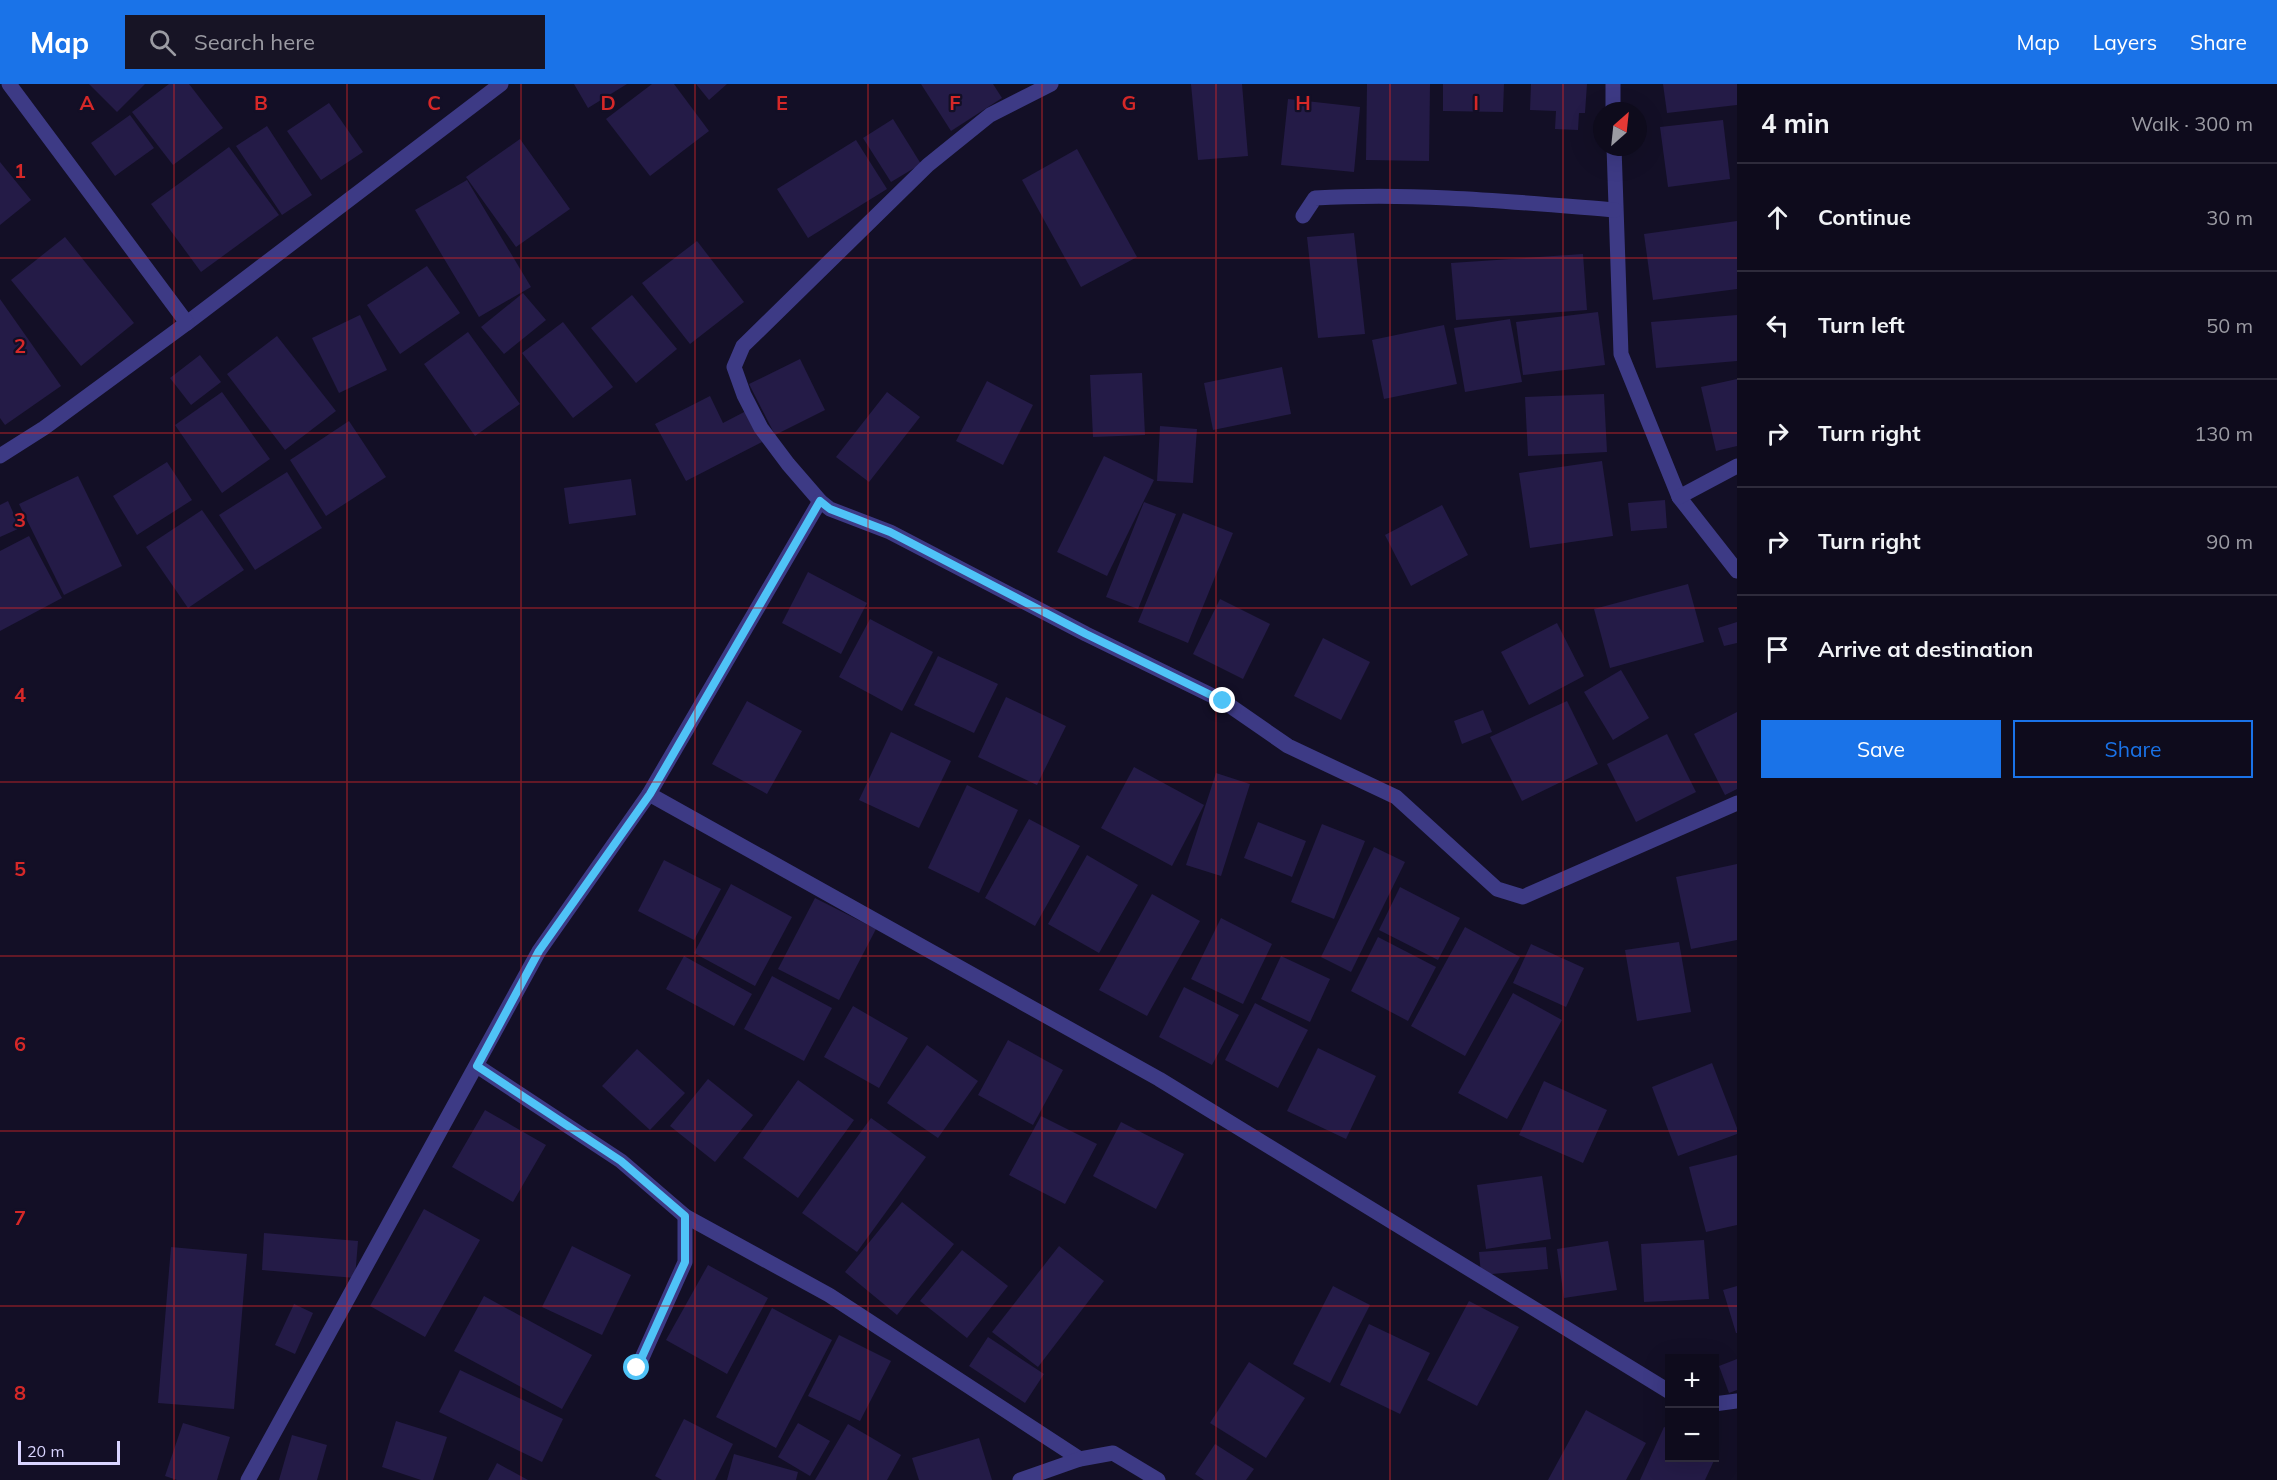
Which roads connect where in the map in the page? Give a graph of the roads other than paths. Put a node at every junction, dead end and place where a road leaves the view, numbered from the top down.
1 (9, 84) edge
2 (501, 84) edge
3 (1051, 84) edge
4 (1613, 84) edge
5 (1613, 102) edge
6 (1614, 156) edge
7 (1615, 210) junction
8 (1303, 216) dead end
9 (187, 322) junction
10 (0, 456) edge
11 (1737, 466) edge
12 (1679, 497) junction
13 (820, 501) junction
14 (1737, 571) edge
15 (650, 794) junction
16 (1737, 803) edge
17 (477, 1066) junction
18 (685, 1216) junction
19 (637, 1368) dead end
20 (1665, 1389) edge
21 (1737, 1401) edge
22 (1719, 1403) edge
23 (1080, 1459) junction
24 (248, 1480) edge
25 (1020, 1480) edge
26 (1158, 1480) edge

1 - 9 street
2 - 9 street
3 - 13 street
4 - 5 street
6 - 7 street
7 - 8 street
7 - 12 street
9 - 10 street
11 - 12 street
12 - 14 street
13 - 15 street
13 - 16 street
15 - 17 street
15 - 20 street
17 - 18 street
17 - 24 street
18 - 19 street
18 - 23 street
21 - 22 street
23 - 25 street
23 - 26 street

